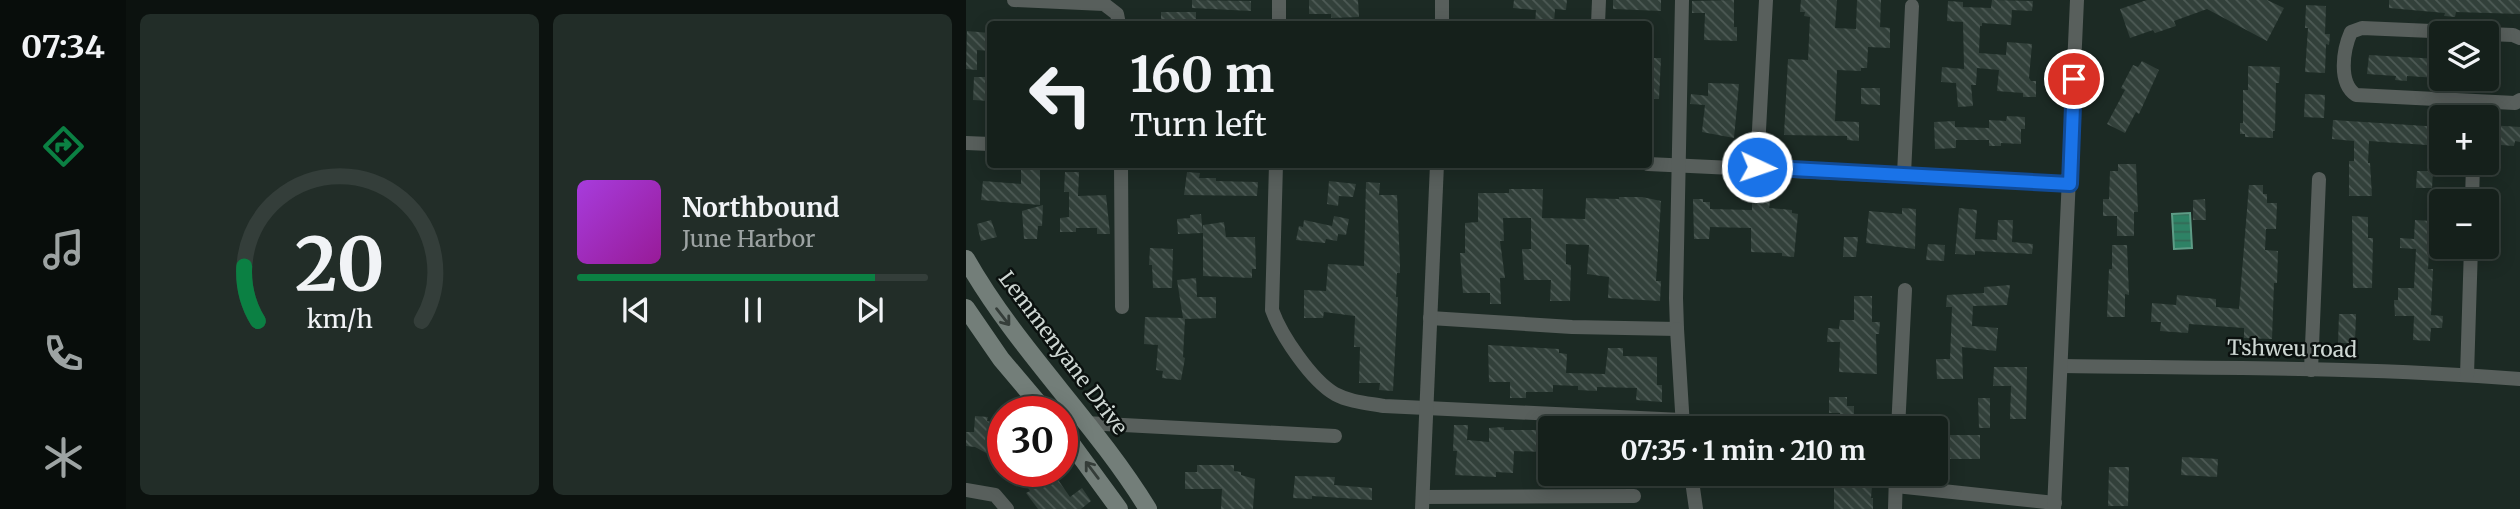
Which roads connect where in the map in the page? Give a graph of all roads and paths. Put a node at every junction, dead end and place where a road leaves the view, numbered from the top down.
1 (1014, 0) edge
2 (1279, 0) edge
3 (1442, 0) edge
4 (1599, 0) edge
5 (1682, 0) edge
6 (1766, 0) edge
7 (2077, 0) edge
8 (1912, 6) dead end
9 (1118, 21) edge
10 (1279, 21) edge
11 (1441, 21) edge
12 (1598, 21) edge
13 (2429, 31) edge
14 (2499, 34) edge
15 (2520, 38) edge
16 (2520, 100) edge
17 (2474, 101) junction
18 (2474, 105) edge
19 (966, 143) edge
20 (987, 144) edge
21 (1652, 164) edge
22 (1678, 165) junction
23 (1757, 167) junction
24 (1121, 168) edge
25 (1276, 168) edge
26 (1437, 168) edge
27 (1904, 174) junction
28 (2319, 179) dead end
29 (2070, 184) junction
30 (966, 259) edge
31 (2471, 259) edge
32 (1905, 290) dead end
33 (1122, 307) dead end
34 (966, 308) edge
35 (1430, 318) junction
36 (1677, 329) junction
37 (2062, 366) junction
38 (2311, 370) junction
39 (2468, 375) junction
40 (2520, 379) edge
41 (1032, 396) edge
42 (1426, 409) junction
43 (1546, 416) edge
44 (1682, 416) edge
45 (1899, 416) edge
46 (1085, 423) junction
47 (1335, 436) dead end
48 (1078, 453) edge
49 (1693, 486) edge
50 (1896, 486) edge
51 (1932, 486) edge
52 (966, 490) edge
53 (1634, 496) dead end
54 (1423, 503) edge
55 (2054, 506) edge
56 (1007, 509) edge
57 (1119, 509) edge
58 (1148, 509) edge
59 (1696, 509) edge
60 (1895, 509) edge

1 - 9 street
2 - 10 street
3 - 11 street
4 - 12 street
5 - 22 street
6 - 23 street
7 - 29 street
8 - 27 street
13 - 17 street
14 - 15 street
16 - 17 street
17 - 18 street
19 - 20 street
21 - 22 street
22 - 23 street
22 - 36 street
23 - 27 street
24 - 33 street
25 - 42 street
26 - 35 street
27 - 29 street
28 - 38 street
29 - 37 street
30 -> 46 main road, Lemmenyane Drive
31 - 39 street
32 - 45 street
34 - 41 main road
35 - 36 street
35 - 42 street
36 - 44 street
37 - 38 street, Tshweu road
37 - 55 street
38 - 39 street, Tshweu road
39 - 40 street, Tshweu road
42 - 43 street
42 - 54 street
46 - 47 street
46 - 58 main road, Lemmenyane Drive
57 -> 48 main road
49 - 59 street
50 - 60 street
51 - 55 street
52 - 56 street
53 - 54 street

